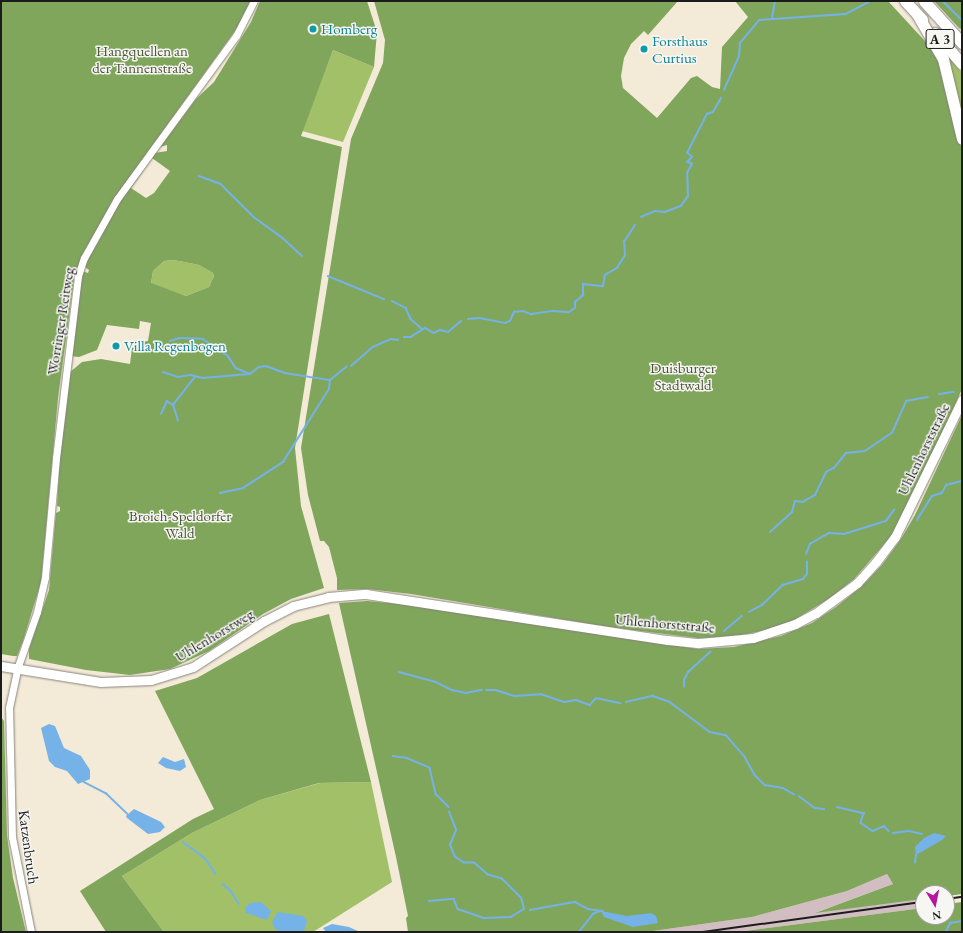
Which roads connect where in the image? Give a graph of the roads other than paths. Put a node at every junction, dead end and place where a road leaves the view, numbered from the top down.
1 (254, 1) edge
2 (905, 1) edge
3 (924, 1) edge
4 (917, 14) junction
5 (946, 24) junction
6 (962, 35) edge
7 (962, 43) edge
8 (962, 64) edge
9 (962, 139) edge
10 (962, 400) edge
11 (366, 594) joint
12 (1, 666) edge
13 (17, 669) junction
14 (31, 932) edge

1 - 13 street, Worringer Reitweg
2 - 4 highway, A 3
3 - 5 highway, A 3
4 - 8 highway, A 3
4 - 9 highway
5 - 6 highway
5 - 7 highway, A 3
10 - 11 main road, Uhlenhorststraße
11 - 13 main road, Uhlenhorstweg
12 - 13 main road, Uhlenhorstweg
13 - 14 street, Katzenbruch

